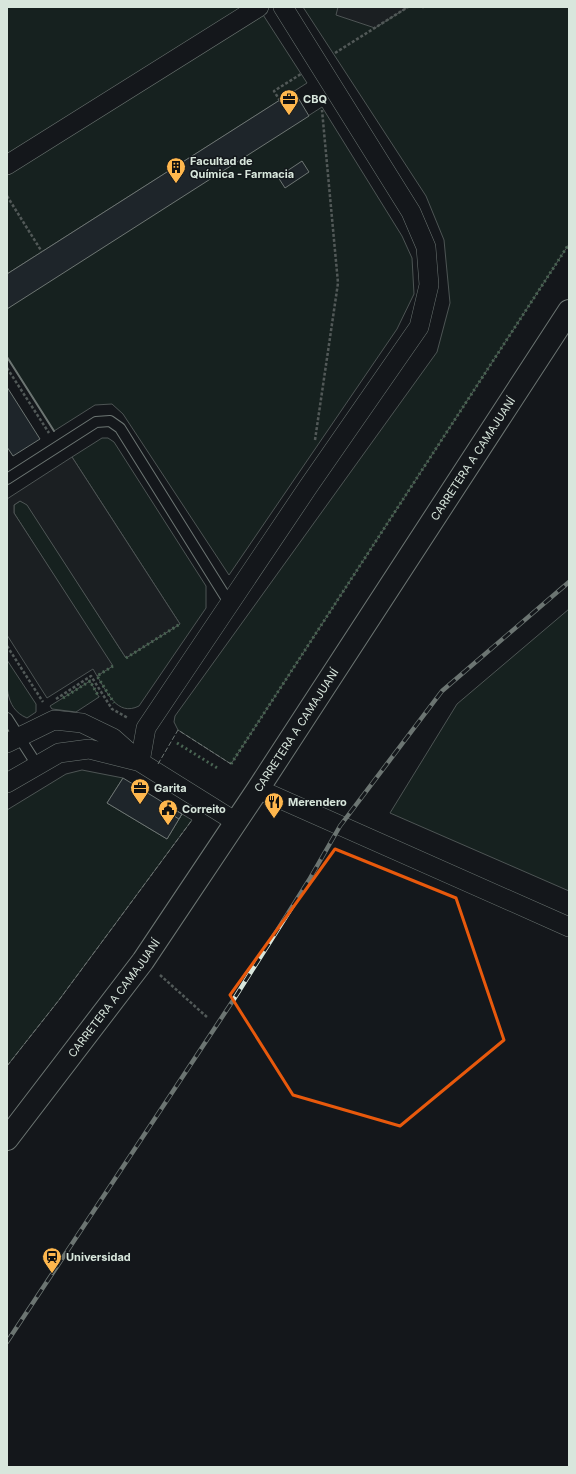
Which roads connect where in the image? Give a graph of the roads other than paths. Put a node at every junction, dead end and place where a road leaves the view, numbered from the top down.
1 (259, 7) edge
2 (283, 7) edge
3 (7, 165) edge
4 (569, 311) edge
5 (7, 479) edge
6 (230, 604) junction
7 (7, 718) edge
8 (13, 740) edge
9 (140, 762) junction
10 (37, 765) junction
11 (7, 783) edge
12 (258, 789) junction
13 (236, 822) junction
14 (569, 927) edge
15 (7, 1139) edge

1 - 3 street
2 - 6 street
4 - 12 main road, CARRETERA A CAMAJUANÍ
5 - 6 lane
6 - 9 street
7 - 8 lane
8 - 9 street
8 - 10 lane
9 - 10 street
9 - 13 street
10 - 11 street
12 - 13 main road, CARRETERA A CAMAJUANÍ
12 - 14 street
13 - 15 main road, CARRETERA A CAMAJUANÍ

